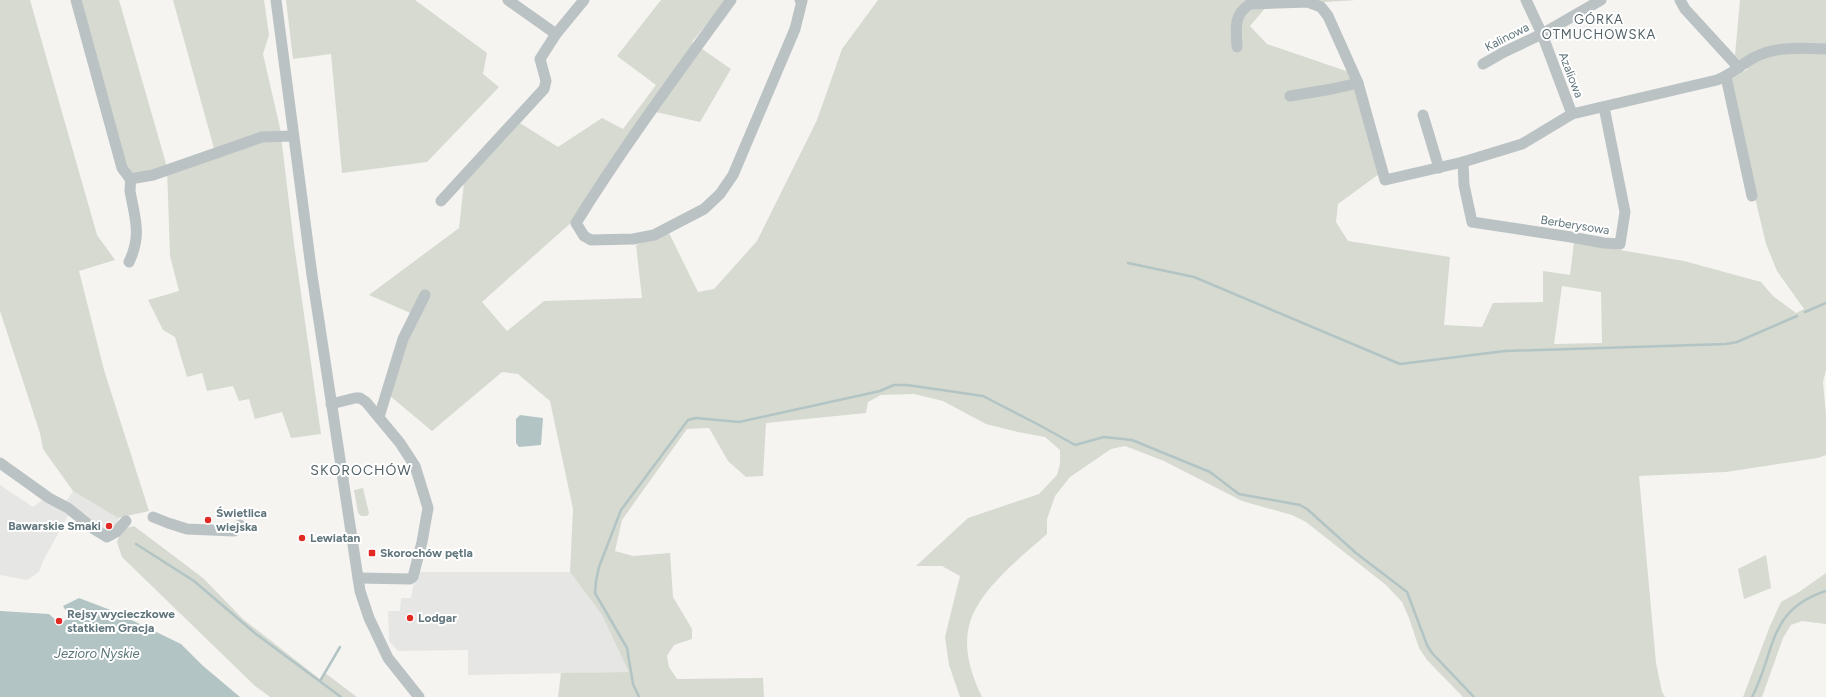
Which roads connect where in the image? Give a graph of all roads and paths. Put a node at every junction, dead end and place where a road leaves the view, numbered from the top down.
1 (76, 0) edge
2 (276, 0) edge
3 (508, 0) edge
4 (584, 0) edge
5 (731, 0) edge
6 (800, 0) edge
7 (1526, 0) edge
8 (1601, 0) edge
9 (1680, 0) edge
10 (556, 34) junction
11 (1542, 34) junction
12 (1237, 47) dead end
13 (1826, 49) edge
14 (1483, 64) dead end
15 (1739, 68) junction
16 (1726, 77) junction
17 (1358, 83) junction
18 (1290, 96) dead end
19 (1604, 106) junction
20 (1572, 114) junction
21 (1423, 115) dead end
22 (293, 136) junction
23 (1463, 162) junction
24 (1439, 168) junction
25 (130, 179) junction
26 (1752, 196) dead end
27 (441, 201) dead end
28 (129, 262) dead end
29 (425, 295) dead end
30 (331, 404) junction
31 (378, 417) junction
32 (0, 463) edge
33 (154, 517) dead end
34 (126, 521) dead end
35 (240, 525) dead end
36 (358, 578) junction
37 (419, 697) edge

1 - 25 street
2 - 22 street
3 - 10 street
4 - 10 street
5 - 6 street
7 - 11 street, Azaliowa
8 - 11 street, Kalinowa
9 - 15 street
10 - 27 street
11 - 14 street, Kalinowa
11 - 20 street, Azaliowa
12 - 17 street
13 - 15 street
15 - 16 street
16 - 19 street
16 - 26 street
17 - 18 street
17 - 24 street
19 - 20 street
19 - 23 street, Berberysowa
20 - 23 street
21 - 24 street
22 - 25 street
22 - 30 street
23 - 24 street
25 - 28 street
29 - 31 street
30 - 31 street
30 - 36 street
31 - 36 street
32 - 34 street
33 - 35 street
36 - 37 street

